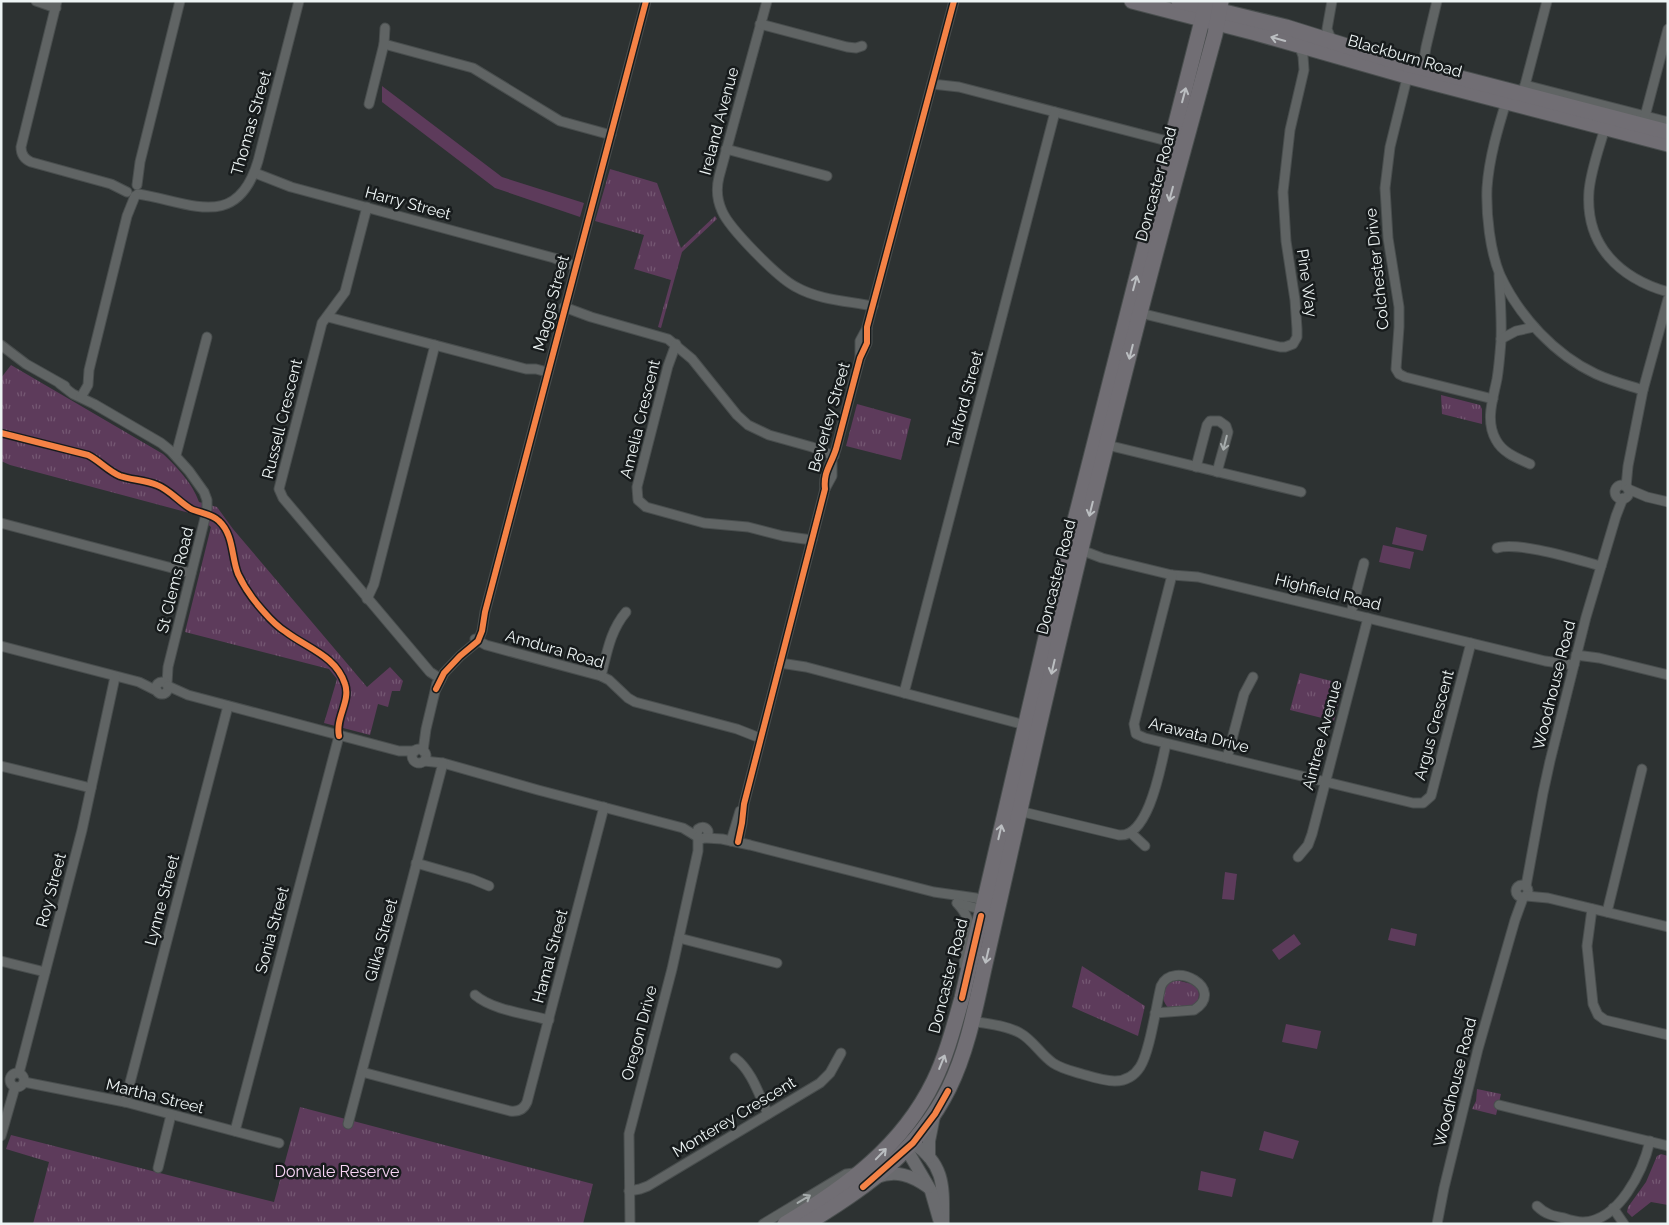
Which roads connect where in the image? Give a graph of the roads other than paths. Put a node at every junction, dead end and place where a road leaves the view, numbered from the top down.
1 (36, 1) edge
2 (180, 1) edge
3 (299, 1) edge
4 (646, 1) edge
5 (767, 1) edge
6 (954, 1) edge
7 (1132, 1) edge
8 (1179, 1) edge
9 (1238, 1) edge
10 (1332, 1) edge
11 (1437, 1) edge
12 (1546, 1) edge
13 (55, 4) edge
14 (1212, 11) edge
15 (760, 24) junction
16 (1258, 27) junction
17 (385, 28) dead end
18 (1668, 29) edge
19 (384, 44) junction
20 (1300, 45) junction
21 (862, 46) dead end
22 (1326, 46) junction
23 (1210, 52) junction
24 (1304, 70) junction
25 (1415, 71) junction
26 (933, 80) junction
27 (1516, 96) junction
28 (369, 104) dead end
29 (1055, 112) junction
30 (1606, 122) junction
31 (1668, 122) edge
32 (1642, 126) junction
33 (1668, 132) edge
34 (610, 135) junction
35 (1172, 142) junction
36 (1668, 144) edge
37 (726, 149) junction
38 (255, 174) junction
39 (827, 176) dead end
40 (133, 190) junction
41 (367, 207) junction
42 (576, 264) junction
43 (1499, 272) junction
44 (1668, 292) edge
45 (1668, 299) edge
46 (872, 309) junction
47 (564, 310) junction
48 (1140, 313) junction
49 (328, 317) junction
50 (1534, 327) junction
51 (207, 337) dead end
52 (1501, 339) junction
53 (676, 344) junction
54 (1, 345) edge
55 (435, 345) junction
56 (547, 374) junction
57 (1643, 390) junction
58 (82, 394) junction
59 (1493, 399) junction
60 (1107, 445) junction
61 (176, 455) junction
62 (834, 456) junction
63 (1530, 464) dead end
64 (1196, 467) junction
65 (1218, 472) junction
66 (1301, 492) dead end
67 (1623, 492) junction
68 (1668, 502) edge
69 (1, 524) edge
70 (811, 543) junction
71 (1497, 548) dead end
72 (1076, 552) junction
73 (1364, 563) dead end
74 (1601, 566) junction
75 (191, 573) junction
76 (1172, 575) junction
77 (365, 596) junction
78 (626, 612) dead end
79 (1351, 613) junction
80 (1368, 618) junction
81 (475, 642) junction
82 (1471, 643) junction
83 (1, 646) edge
84 (1577, 652) junction
85 (780, 661) junction
86 (1573, 668) junction
87 (1668, 675) edge
88 (600, 676) junction
89 (118, 677) junction
90 (1253, 677) dead end
91 (439, 678) junction
92 (163, 687) junction
93 (904, 693) junction
94 (228, 706) junction
95 (1025, 725) junction
96 (339, 736) junction
97 (761, 736) junction
98 (1166, 744) junction
99 (420, 754) junction
100 (1227, 758) junction
101 (443, 763) junction
102 (1, 766) edge
103 (1642, 769) dead end
104 (1326, 782) junction
105 (91, 788) junction
106 (604, 808) junction
107 (1019, 811) junction
108 (1131, 833) junction
109 (702, 835) junction
110 (730, 841) junction
111 (1145, 846) dead end
112 (1298, 857) dead end
113 (416, 863) junction
114 (490, 886) dead end
115 (934, 892) junction
116 (1523, 892) junction
117 (956, 903) junction
118 (988, 906) junction
119 (1595, 909) junction
120 (1607, 912) junction
121 (1668, 927) edge
122 (679, 938) junction
123 (1, 960) edge
124 (777, 963) dead end
125 (44, 972) junction
126 (475, 995) dead end
127 (962, 998) junction
128 (1155, 1013) junction
129 (549, 1020) junction
130 (972, 1020) junction
131 (1668, 1035) edge
132 (841, 1053) dead end
133 (735, 1058) dead end
134 (362, 1072) junction
135 (19, 1073) junction
136 (5, 1078) edge
137 (24, 1082) junction
138 (15, 1087) junction
139 (948, 1091) junction
140 (928, 1093) junction
141 (125, 1102) junction
142 (1499, 1105) dead end
143 (768, 1114) junction
144 (935, 1114) junction
145 (171, 1115) junction
146 (348, 1124) dead end
147 (235, 1131) junction
148 (900, 1134) junction
149 (1, 1136) edge
150 (1650, 1141) junction
151 (278, 1143) dead end
152 (910, 1146) junction
153 (1668, 1146) edge
154 (933, 1162) junction
155 (158, 1168) dead end
156 (920, 1171) junction
157 (869, 1175) junction
158 (930, 1188) junction
159 (629, 1190) junction
160 (1537, 1206) dead end
161 (1613, 1208) junction
162 (630, 1224) edge
163 (763, 1224) edge
164 (785, 1224) edge
165 (806, 1224) edge
166 (942, 1224) edge
167 (1437, 1224) edge
168 (1624, 1224) edge

1 - 13 street
2 - 40 street
3 - 38 street, Thomas Street
4 - 34 street, Maggs Street
5 - 15 street, Ireland Avenue
6 - 26 street, Beverley Street
7 - 14 main road, Blackburn Road
8 - 14 main road, Blackburn Road
9 - 16 main road
10 - 22 street
11 - 25 street, Colchester Drive
12 - 27 street
13 - 40 street, Thomas Street
14 - 16 main road, Blackburn Road
14 - 23 main road, Doncaster Road
35 -> 14 main road, Doncaster Road
15 - 21 street
15 - 37 street, Ireland Avenue
20 -> 16 main road, Blackburn Road
16 - 22 main road, Blackburn Road
16 - 23 main road
17 - 19 street
18 - 32 street
19 - 28 street
19 - 34 street
20 - 22 main road, Blackburn Road
20 - 24 street, Pine Way
22 - 24 street, Pine Way
22 - 25 main road, Blackburn Road
23 -> 48 main road, Doncaster Road
24 - 48 street, Pine Way
25 - 27 main road, Blackburn Road
25 - 59 street, Colchester Drive
26 - 29 street
26 - 46 street, Beverley Street
27 - 30 main road, Blackburn Road
27 - 32 street
27 - 43 street
29 - 35 street
29 - 93 street, Talford Street
30 - 32 main road, Blackburn Road
30 - 44 street
31 - 32 street
32 - 33 main road, Blackburn Road
32 - 36 main road, Blackburn Road
34 - 42 street, Maggs Street
72 -> 35 main road, Doncaster Road
37 - 39 street
37 - 46 street, Ireland Avenue
38 - 40 street, Thomas Street
38 - 41 street, Harry Street
40 - 58 street
41 - 42 street, Harry Street
41 - 49 street, Russell Crescent
42 - 47 street, Maggs Street
43 - 50 street
43 - 52 street
45 - 57 street, Woodhouse Road
46 - 62 street, Beverley Street
47 - 53 street
47 - 56 street, Maggs Street
48 -> 60 main road, Doncaster Road
49 - 55 street
49 - 77 street, Russell Crescent
50 - 52 street
50 - 57 street
51 - 61 street
52 - 59 street
53 - 62 street
53 - 70 street, Amelia Crescent
54 - 58 street, St Clems Road
55 - 56 street
55 - 77 street
56 - 81 street, Maggs Street
57 - 67 street, Woodhouse Road
58 - 61 street, St Clems Road
59 - 63 street
60 - 64 street
60 -> 72 main road, Doncaster Road
61 - 75 street, St Clems Road
62 - 70 street, Beverley Street
64 - 65 street
64 -> 65 street
65 - 66 street
67 - 68 street
67 - 74 street, Woodhouse Road
69 - 75 street
70 - 85 street, Beverley Street
71 - 74 street
72 - 76 street, Highfield Road
72 - 95 main road, Doncaster Road
72 -> 107 main road, Doncaster Road
73 - 79 street
74 - 84 street, Woodhouse Road
75 - 92 street, St Clems Road
76 - 79 street, Highfield Road
76 - 98 street, Arawata Drive
77 - 91 street, Russell Crescent
78 - 88 street
79 - 80 street, Highfield Road
80 - 82 street, Highfield Road
80 - 104 street, Aintree Avenue
81 - 88 street, Amdura Road
81 - 91 street
82 - 86 street, Highfield Road
82 - 104 street, Argus Crescent
83 - 89 street
84 - 86 street, Woodhouse Road
84 - 87 street
85 - 93 street
85 - 97 street, Beverley Street
86 - 116 street, Woodhouse Road
88 - 97 street, Amdura Road
89 - 92 street
89 - 105 street, Roy Street
90 - 100 street
91 - 99 street
92 - 94 street
93 - 95 street
94 - 96 street
94 - 141 street, Lynne Street
118 -> 95 main road, Doncaster Road
96 - 99 street
96 - 147 street, Sonia Street
97 - 110 street, Beverley Street
98 - 100 street, Arawata Drive
98 - 108 street
99 - 101 street
100 - 104 street, Arawata Drive
101 - 106 street
101 - 113 street, Glika Street
102 - 105 street
103 - 120 street
104 - 112 street, Aintree Avenue
105 - 125 street, Roy Street
106 - 109 street
106 - 129 street, Hamal Street
107 - 108 street
107 - 118 main road, Doncaster Road
108 - 111 street
109 - 110 street
109 - 122 street, Oregon Drive
110 - 115 street
113 - 114 street
113 - 134 street, Glika Street
115 - 117 street
115 - 118 street
116 - 119 street
116 - 167 street, Woodhouse Road
117 - 118 street
117 - 127 street
118 - 127 main road, Doncaster Road
118 -> 130 main road, Doncaster Road
119 - 120 street
119 - 131 street
120 - 121 street
122 - 124 street
122 - 159 street, Oregon Drive
123 - 125 street
125 - 135 street, Roy Street
126 - 129 street
140 -> 127 main road, Doncaster Road
128 - 128 street
128 - 130 street
129 - 134 street, Hamal Street
130 - 139 main road, Doncaster Road
132 - 143 street, Monterey Crescent
133 - 143 street
134 - 146 street, Glika Street
135 - 136 street
135 - 137 street
136 - 138 street
137 - 138 street
137 - 141 street, Martha Street
138 - 149 street
139 - 140 main road
139 - 144 main road, Doncaster Road
140 - 148 main road, Doncaster Road
141 - 145 street, Martha Street
142 - 150 street
143 - 159 street, Monterey Crescent
144 - 152 main road, Doncaster Road
144 - 154 main road
145 - 147 street, Martha Street
145 - 155 street
147 - 151 street, Martha Street
148 - 152 main road
157 -> 148 main road, Doncaster Road
150 - 153 street
150 - 161 street
152 - 154 main road
152 - 156 main road
152 - 157 main road, Doncaster Road
154 - 156 main road
154 - 166 main road
156 - 158 main road
157 - 158 main road
163 -> 157 street
157 - 164 main road
157 - 165 main road
158 - 166 main road
159 - 162 street, Oregon Drive
160 - 161 street
161 - 168 street

